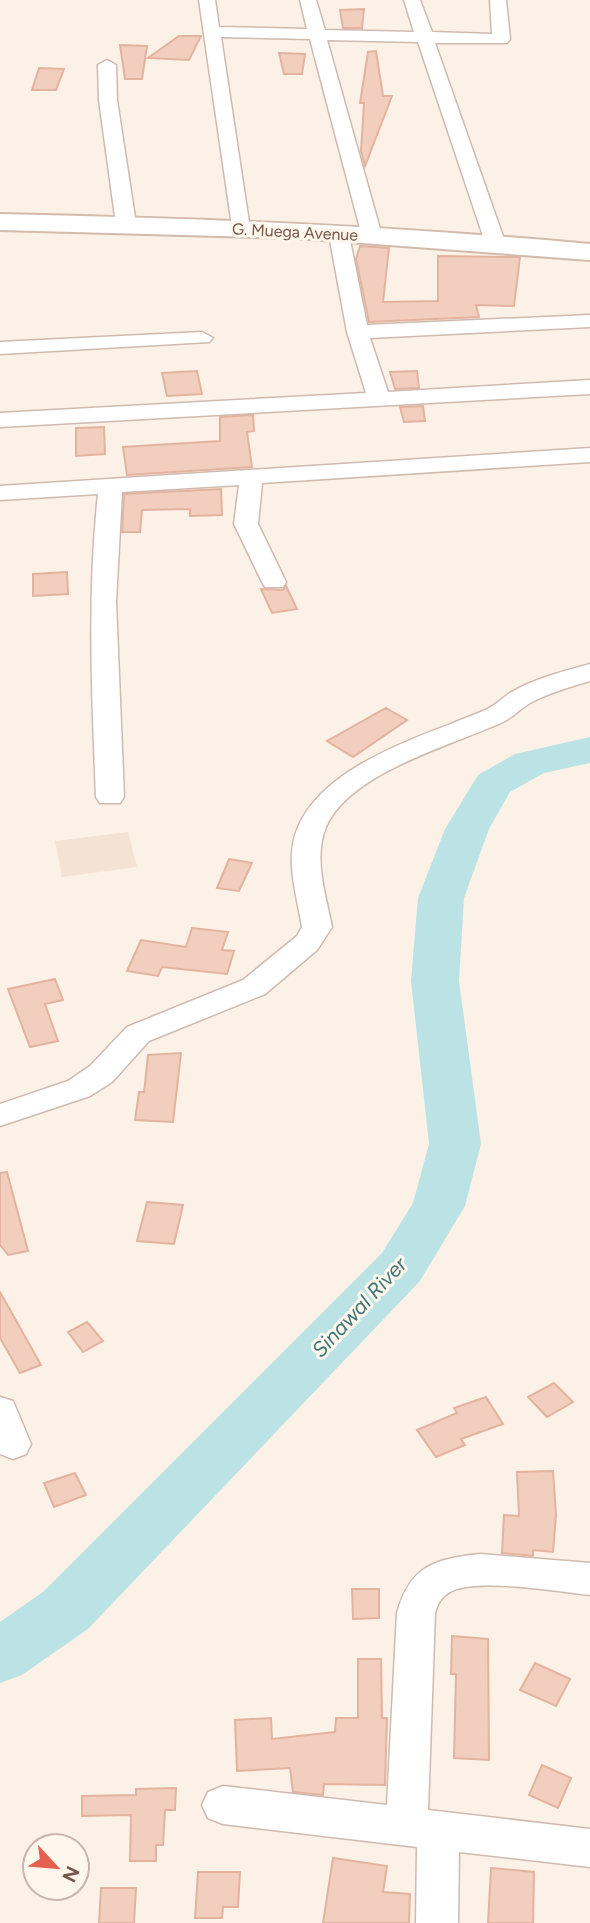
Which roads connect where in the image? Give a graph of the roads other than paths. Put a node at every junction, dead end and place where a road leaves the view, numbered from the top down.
1 (207, 0) edge
2 (308, 0) edge
3 (412, 0) edge
4 (498, 0) edge
5 (213, 32) junction
6 (319, 36) junction
7 (425, 37) junction
8 (107, 65) dead end
9 (0, 222) edge
10 (125, 224) junction
11 (240, 229) junction
12 (339, 235) junction
13 (372, 236) junction
14 (495, 242) junction
15 (590, 252) edge
16 (590, 321) edge
17 (358, 332) junction
18 (202, 338) dead end
19 (0, 348) edge
20 (590, 387) edge
21 (380, 399) junction
22 (0, 420) edge
23 (590, 455) edge
24 (251, 479) junction
25 (111, 486) junction
26 (0, 493) edge
27 (274, 582) dead end
28 (590, 672) edge
29 (110, 797) dead end
30 (0, 1115) edge
31 (0, 1411) edge
32 (13, 1444) dead end
33 (590, 1579) edge
34 (223, 1805) dead end
35 (422, 1828) junction
36 (590, 1848) edge
37 (437, 1923) edge

1 - 5 street
2 - 6 street
3 - 7 street
4 - 7 street
5 - 6 street
5 - 11 street
6 - 7 street
6 - 13 street
7 - 14 street
8 - 10 street
9 - 10 street, G. Muega Avenue
10 - 11 street, G. Muega Avenue
11 - 12 street, G. Muega Avenue
12 - 13 street, G. Muega Avenue
12 - 17 street
13 - 14 street, G. Muega Avenue
14 - 15 street, G. Muega Avenue
16 - 17 street
17 - 21 street
18 - 19 street
20 - 21 street
21 - 22 street
23 - 24 street
24 - 25 street
24 - 27 street
25 - 26 street
25 - 29 street
28 - 30 street
31 - 32 street
33 - 35 street
34 - 35 street
35 - 36 street
35 - 37 street

